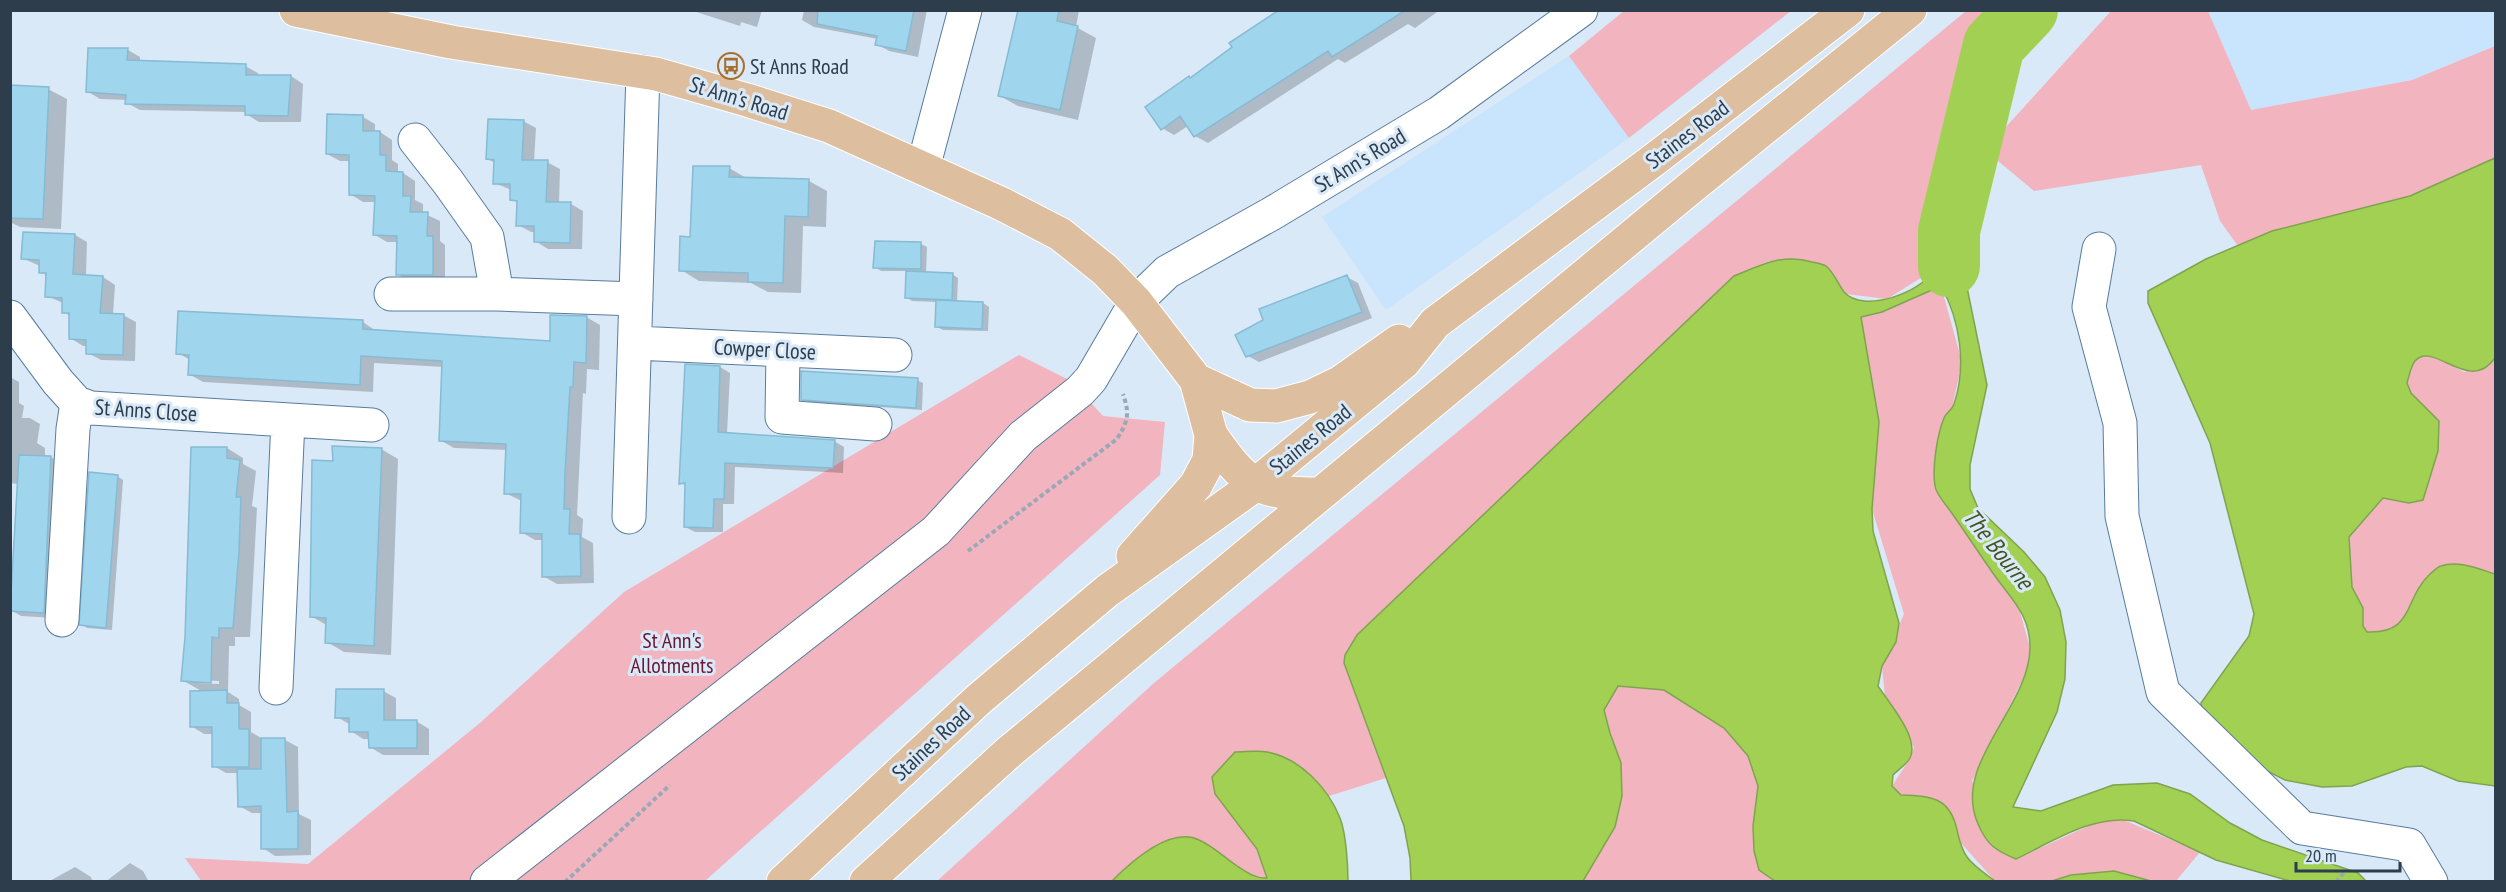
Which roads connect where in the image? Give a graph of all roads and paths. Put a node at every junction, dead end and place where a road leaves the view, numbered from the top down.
1 (296, 10) edge
2 (965, 10) edge
3 (1581, 10) edge
4 (1848, 10) edge
5 (1910, 10) edge
6 (340, 15) edge
7 (643, 72) junction
8 (415, 140) dead end
9 (923, 168) junction
10 (2099, 249) dead end
11 (391, 294) dead end
12 (497, 294) junction
13 (636, 299) junction
14 (1136, 302) junction
15 (10, 317) edge
16 (1435, 323) junction
17 (635, 343) junction
18 (783, 351) junction
19 (895, 354) dead end
20 (1196, 380) junction
21 (77, 403) junction
22 (288, 420) junction
23 (372, 424) dead end
24 (875, 424) dead end
25 (1211, 435) junction
26 (1255, 484) junction
27 (1319, 494) junction
28 (629, 517) dead end
29 (1107, 591) junction
30 (62, 620) dead end
31 (276, 688) dead end
32 (487, 882) edge
33 (783, 882) edge
34 (866, 882) edge
35 (2431, 882) edge

1 - 6 main road, St Ann's Road
2 - 9 street
3 - 14 street, St Ann's Road
4 - 16 main road, Staines Road
5 - 27 main road, Staines Road
6 - 7 main road, St Ann's Road
7 - 9 main road, St Ann's Road
7 - 13 street
8 - 12 street
9 - 14 main road, St Ann's Road
10 - 35 street
11 - 12 street
12 - 13 street
13 - 17 street
14 - 20 main road, St Ann's Road
14 - 32 street
15 - 21 street, St Anns Close
16 - 20 main road, St Ann's Road
16 - 26 main road, Staines Road
17 - 18 street, Cowper Close
17 - 28 street
18 - 19 street, Cowper Close
18 - 24 street
20 - 25 main road, St Ann's Road
21 - 22 street, St Anns Close
21 - 30 street
22 - 23 street, St Anns Close
22 - 31 street
25 - 26 main road, St Ann's Road
25 - 29 main road, St Ann's Road
26 - 27 main road, St Ann's Road
26 - 29 main road, Staines Road
27 - 34 main road, Staines Road
29 - 33 main road, Staines Road

